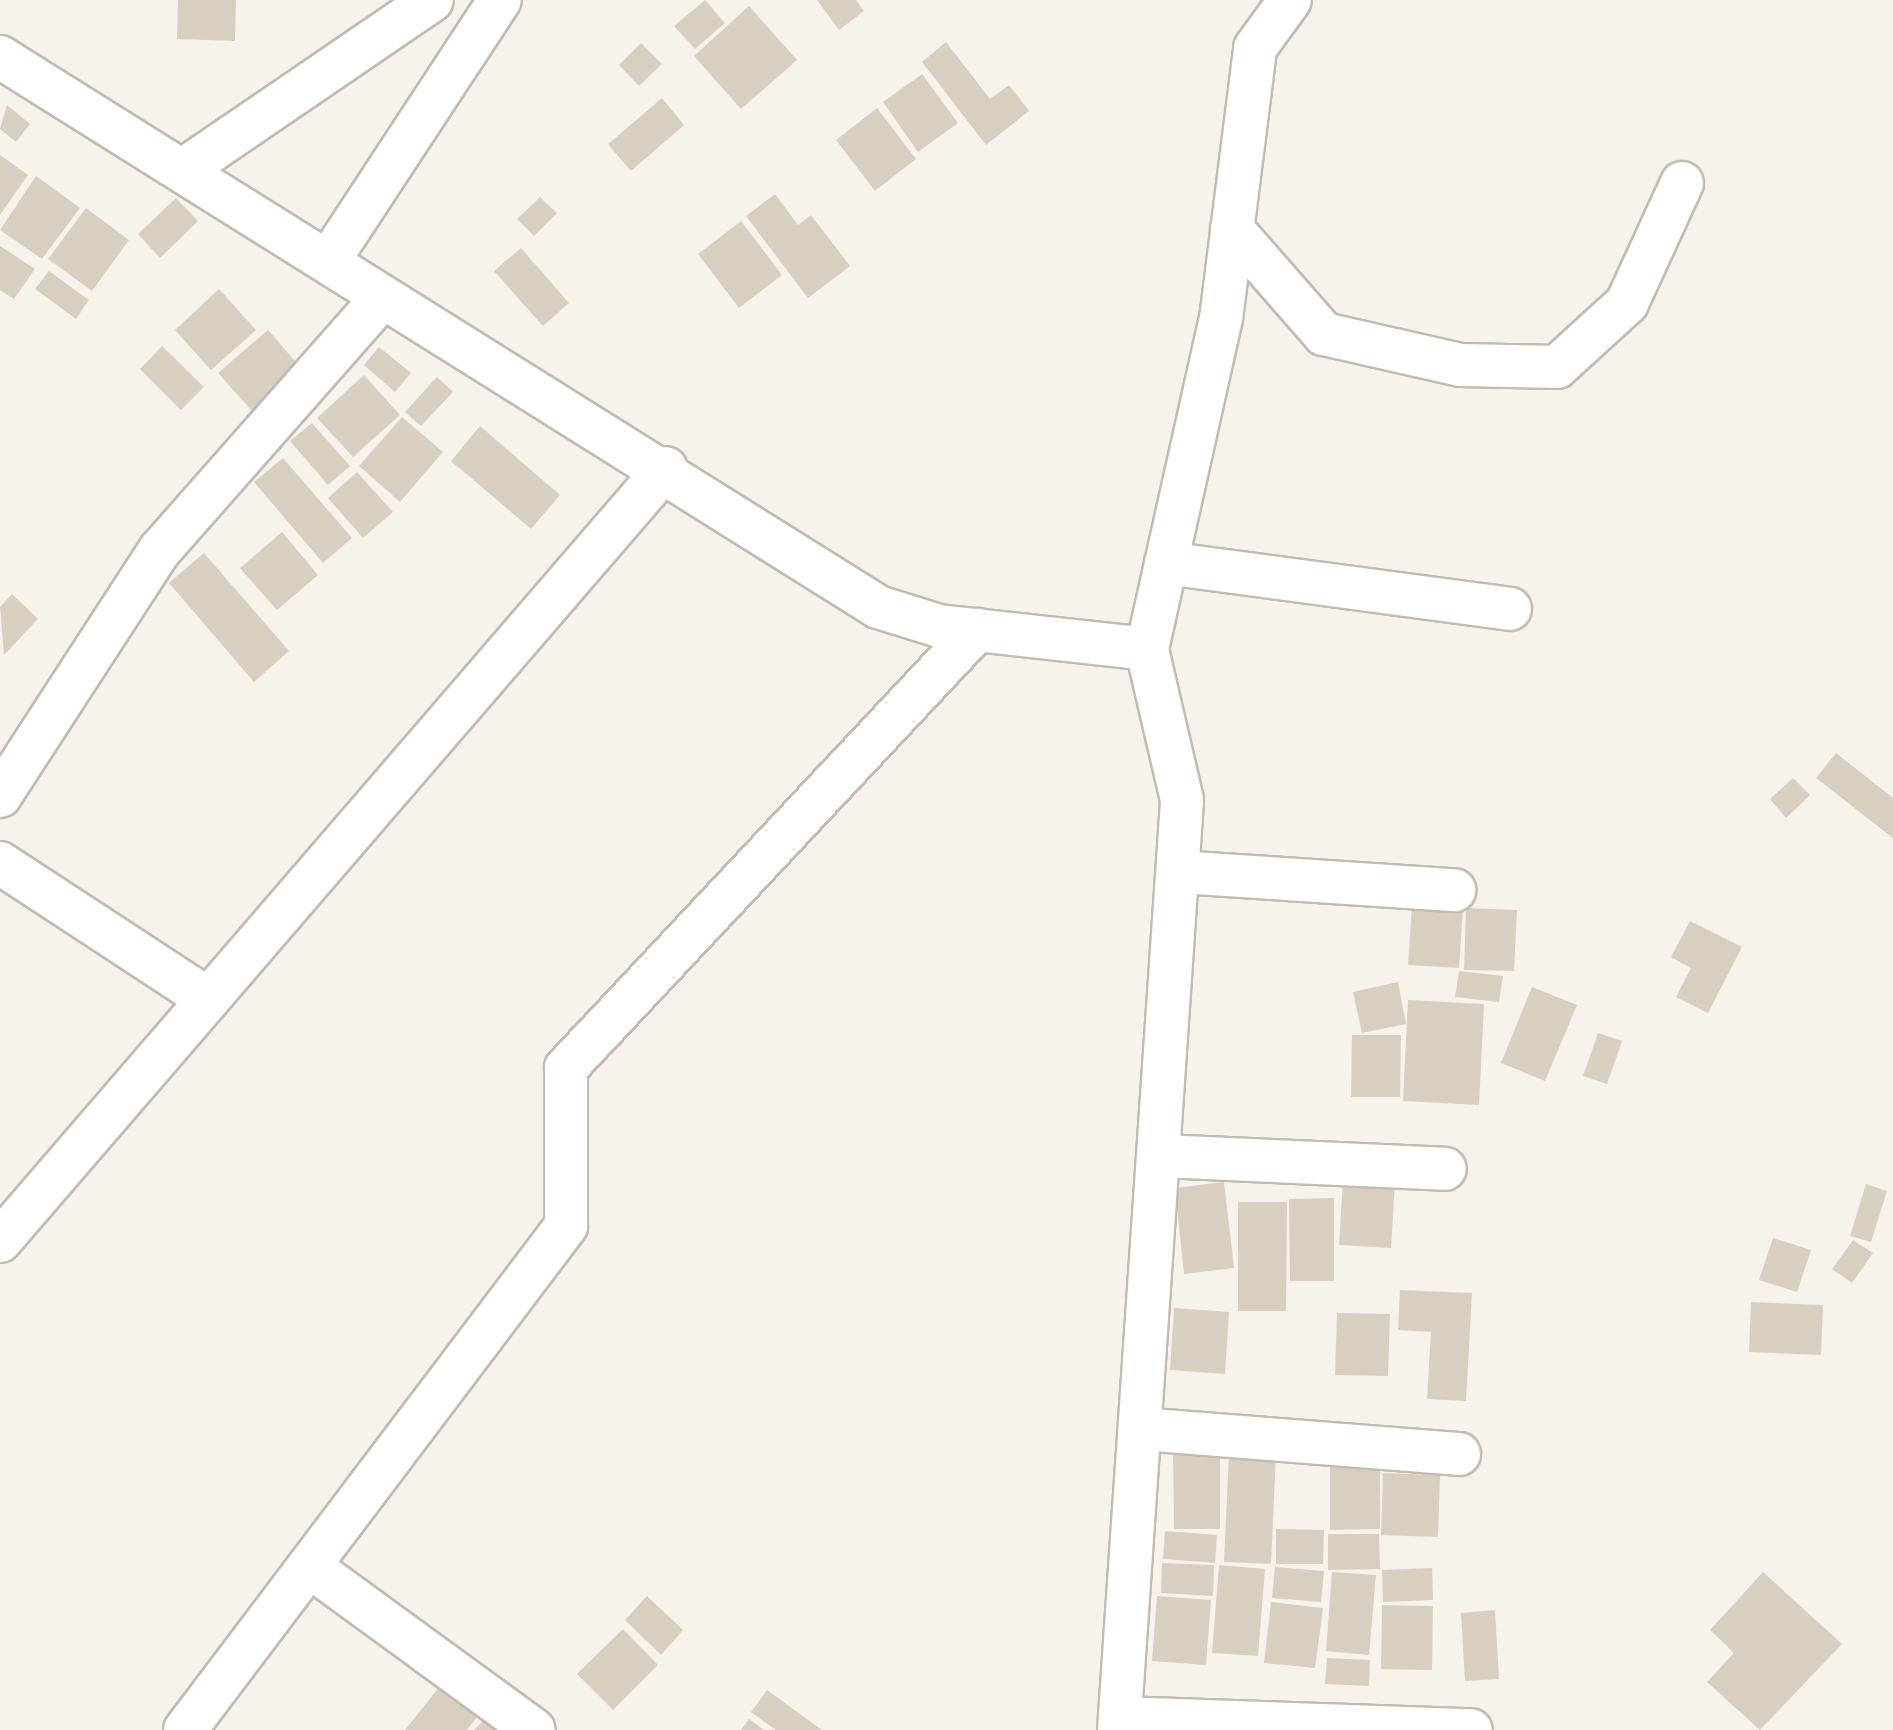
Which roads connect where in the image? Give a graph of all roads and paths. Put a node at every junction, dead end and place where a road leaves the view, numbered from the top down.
1 (432, 0) edge
2 (500, 0) edge
3 (1290, 0) edge
4 (0, 57) edge
5 (183, 170) junction
6 (1682, 183) dead end
7 (1232, 229) junction
8 (329, 260) junction
9 (381, 299) junction
10 (666, 468) junction
11 (1166, 563) junction
12 (1510, 609) dead end
13 (977, 630) junction
14 (1147, 649) junction
15 (0, 796) edge
16 (0, 863) edge
17 (1180, 872) junction
18 (1454, 890) dead end
19 (208, 999) junction
20 (1161, 1156) junction
21 (1445, 1169) dead end
22 (0, 1241) edge
23 (1141, 1429) junction
24 (1459, 1454) dead end
25 (309, 1566) junction
26 (1120, 1724) edge
27 (185, 1730) edge
28 (534, 1730) edge
29 (1471, 1730) edge

1 - 5 street
2 - 8 street
3 - 7 street
4 - 5 street
5 - 8 street
6 - 7 street
7 - 11 street
8 - 9 street
9 - 10 street
9 - 15 street
10 - 13 street
10 - 19 street
11 - 12 street
11 - 14 street
13 - 14 street
13 - 25 street
14 - 17 street
16 - 19 street
17 - 18 street
17 - 20 street
19 - 22 street
20 - 21 street
20 - 23 street
23 - 24 street
23 - 26 street
25 - 27 street
25 - 28 street
26 - 29 street

